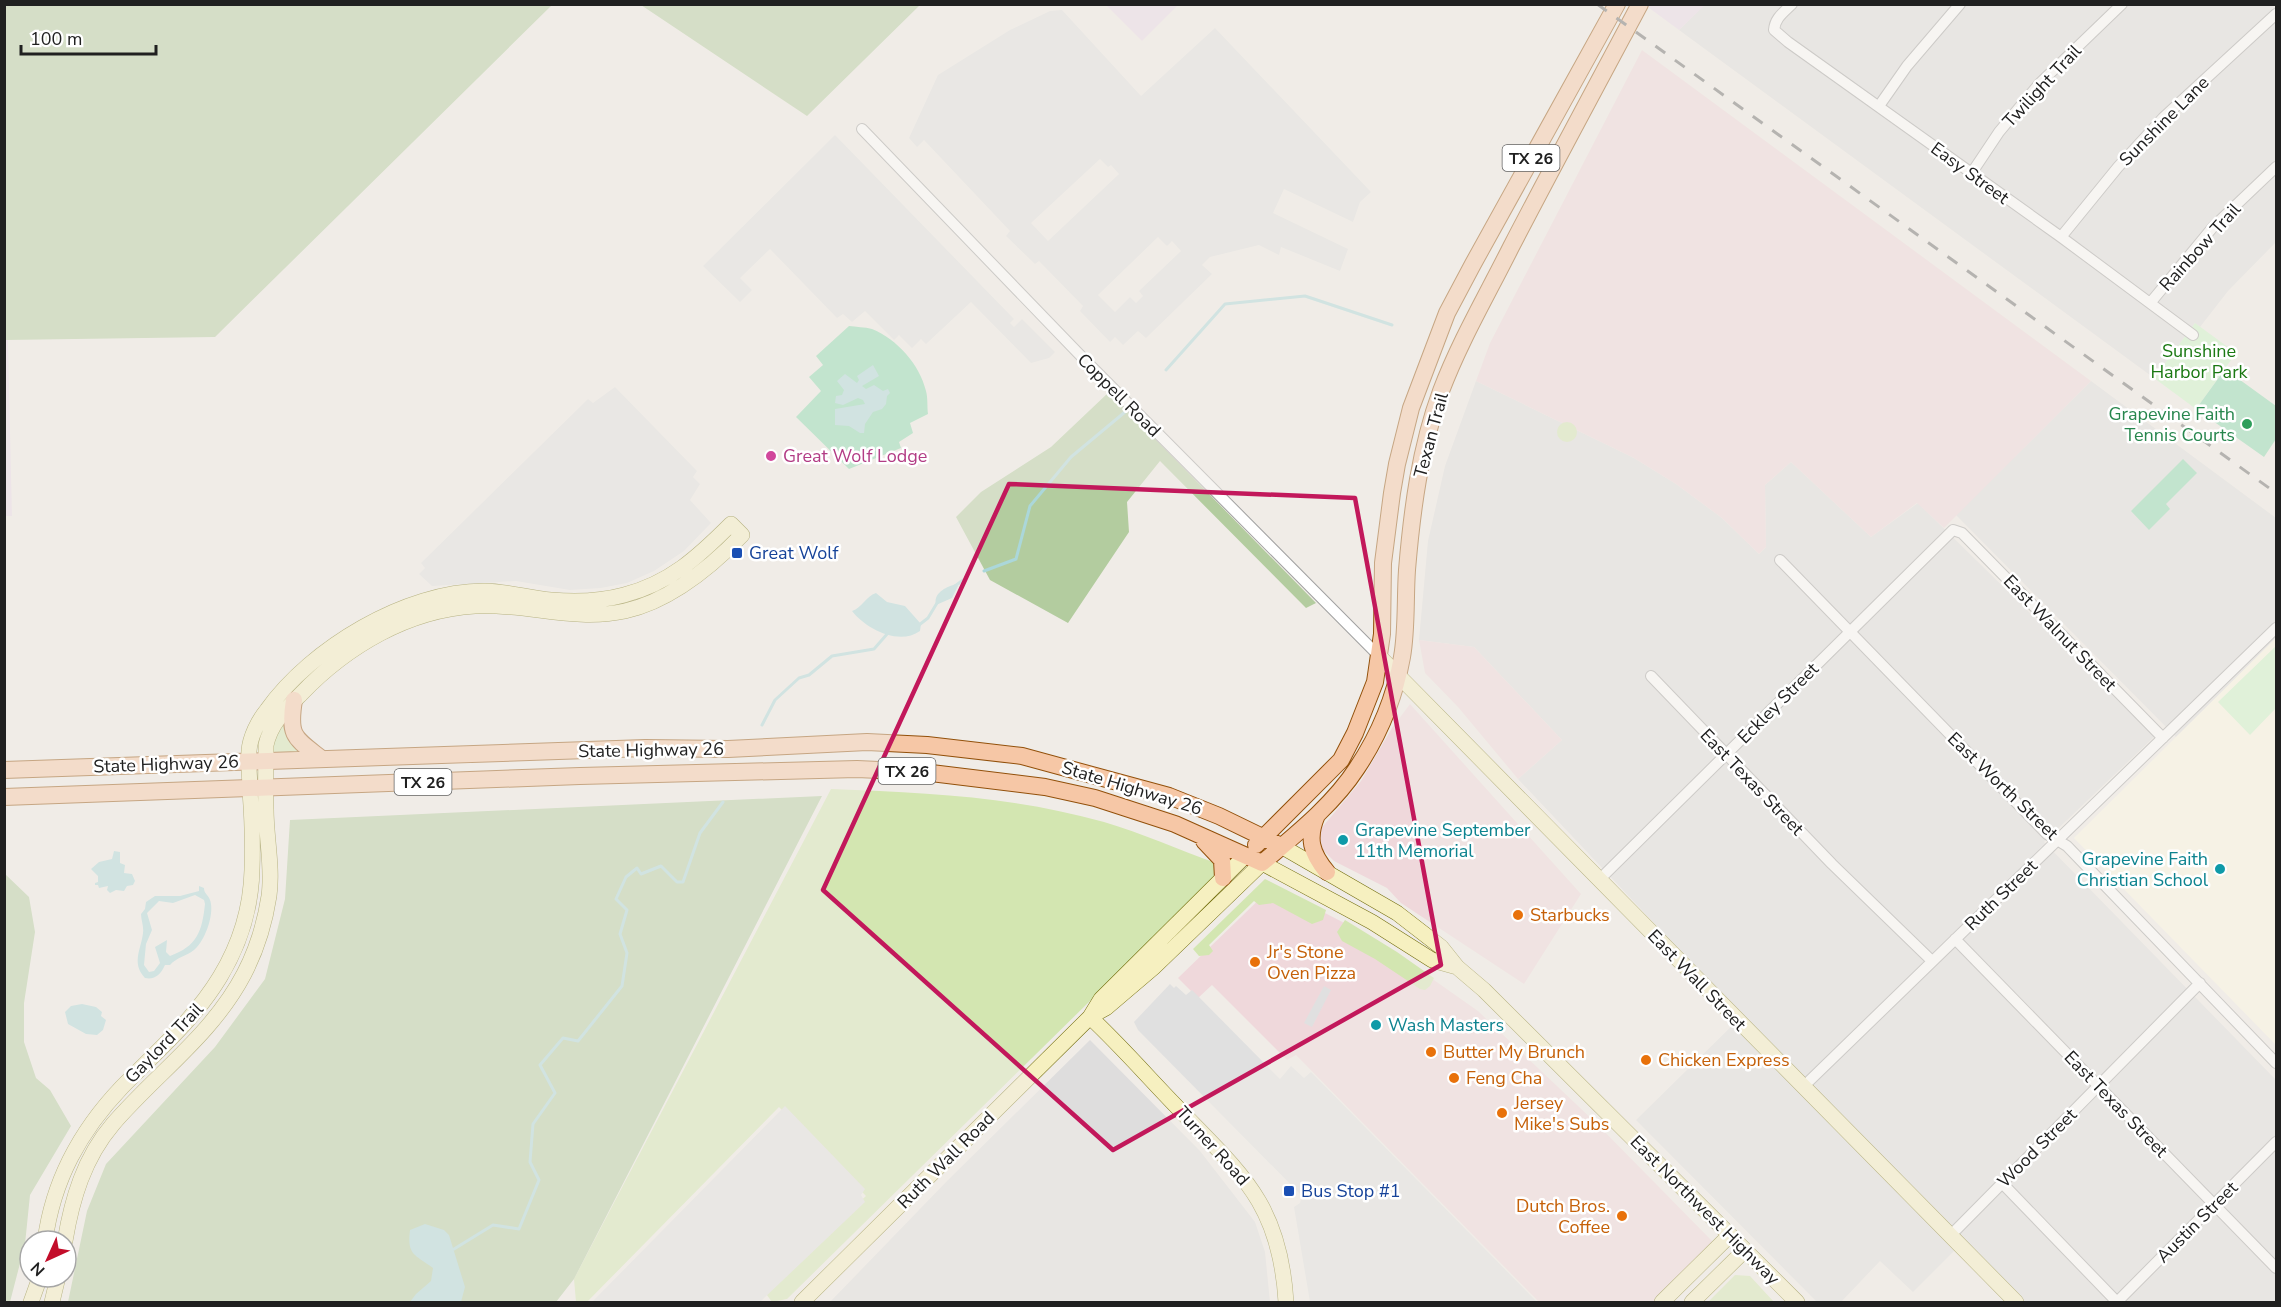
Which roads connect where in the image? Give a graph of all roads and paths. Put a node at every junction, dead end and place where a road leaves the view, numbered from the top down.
1 (1617, 4) edge
2 (1641, 4) edge
3 (1792, 4) edge
4 (1960, 4) edge
5 (2122, 4) edge
6 (2277, 14) edge
7 (1879, 106) junction
8 (862, 129) dead end
9 (2277, 167) edge
10 (1971, 174) junction
11 (2061, 237) junction
12 (2151, 302) junction
13 (2193, 335) dead end
14 (1419, 385) junction
15 (1441, 392) junction
16 (1958, 530) joint
17 (1780, 560) dead end
18 (2277, 628) edge
19 (1850, 632) junction
20 (1379, 656) junction
21 (1398, 675) junction
22 (1651, 676) dead end
23 (294, 700) junction
24 (2163, 738) junction
25 (665, 749) junction
26 (1725, 755) junction
27 (322, 759) junction
28 (258, 761) junction
29 (4, 770) edge
30 (665, 774) junction
31 (258, 788) junction
32 (4, 796) edge
33 (1318, 813) junction
34 (1219, 816) junction
35 (1285, 816) junction
36 (1194, 832) junction
37 (1263, 838) junction
38 (2057, 840) junction
39 (1281, 846) junction
40 (1245, 856) junction
41 (1262, 863) junction
42 (1326, 872) junction
43 (1223, 878) junction
44 (1600, 879) junction
45 (1955, 939) junction
46 (1932, 961) junction
47 (1457, 967) junction
48 (2199, 983) junction
49 (1090, 1017) junction
50 (2277, 1063) edge
51 (2098, 1086) junction
52 (1803, 1087) junction
53 (2277, 1142) edge
54 (2002, 1184) junction
55 (2214, 1204) junction
56 (48, 1229) edge
57 (67, 1229) edge
58 (1730, 1235) junction
59 (1950, 1236) junction
60 (1745, 1250) junction
61 (2277, 1268) edge
62 (802, 1302) edge
63 (1286, 1302) edge
64 (1662, 1302) edge
65 (1692, 1302) edge
66 (1797, 1302) edge
67 (2016, 1302) edge
68 (2117, 1302) edge

1 - 14 main road, Texan Trail / TX 26
2 - 15 main road, Texan Trail / TX 26
3 - 7 street, Easy Street
4 - 7 street
5 - 10 street, Twilight Trail
6 - 11 street, Sunshine Lane
7 - 10 street, Easy Street
8 - 20 street, Coppell Road
9 - 12 street, Rainbow Trail
10 - 11 street, Easy Street
11 - 12 street, Easy Street
12 - 13 street, Easy Street
14 - 15 main road
14 - 20 main road, Texan Trail / TX 26
15 - 21 main road, Texan Trail / TX 26
16 - 19 street, Eckley Street
16 - 24 street, East Walnut Street
17 - 19 street, East Worth Street
18 - 24 street, Ruth Street
19 - 26 street, Eckley Street
19 - 38 street, East Worth Street
20 - 21 street, East Wall Street
20 - 35 main road, Texan Trail / TX 26
21 - 33 main road, Texan Trail / TX 26
21 - 44 street, East Wall Street
22 - 26 street, East Texas Street
23 - 27 main road
23 - 28 street
23 - 28 street
24 - 38 street, Ruth Street
25 - 27 main road, State Highway 26 / TX 26
25 - 30 main road
25 - 34 main road, State Highway 26 / TX 26
26 - 44 street, Eckley Street
26 - 46 street, East Texas Street
27 - 28 main road, State Highway 26 / TX 26
28 - 29 main road, State Highway 26 / TX 26
28 - 31 street
30 - 31 main road, State Highway 26 / TX 26
30 - 36 main road, State Highway 26 / TX 26
31 - 32 main road, State Highway 26 / TX 26
31 - 56 street, Gaylord Trail
31 - 57 street, Gaylord Trail
33 - 39 main road, Texan Trail / TX 26
33 - 42 main road
34 - 35 main road, TX 26
34 - 37 main road, State Highway 26 / TX 26
35 - 37 main road, Texan Trail
36 - 40 main road, State Highway 26 / TX 26
36 - 43 main road
37 - 39 main road, State Highway 26 / TX 26
37 - 40 main road, Texan Trail
38 - 45 street, Ruth Street
38 - 48 street, East Worth Street
39 - 41 main road, Texan Trail / TX 26
39 - 42 street, East Northwest Highway
40 - 41 main road, State Highway 26 / TX 26
40 - 43 street, Ruth Wall Road
41 - 47 street, East Northwest Highway
41 - 49 street, Ruth Wall Road
42 - 47 street, East Northwest Highway
43 - 49 street, Ruth Wall Road
44 - 52 street, East Wall Street
45 - 46 street, Ruth Street
45 - 51 street, East Texas Street
46 - 52 street, Ruth Street
47 - 58 street, East Northwest Highway
48 - 50 street, East Worth Street
48 - 51 street, Wood Street
49 - 62 street, Ruth Wall Road
49 - 63 street, Turner Road
51 - 54 street, Wood Street
51 - 55 street, East Texas Street
52 - 59 street, East Wall Street
53 - 55 street, Austin Street
54 - 59 street, Wood Street
54 - 68 street
55 - 61 street, East Texas Street
55 - 68 street, Austin Street
58 - 60 street, East Northwest Highway
58 - 64 street
59 - 67 street, East Wall Street
60 - 65 street
60 - 66 street, East Northwest Highway

